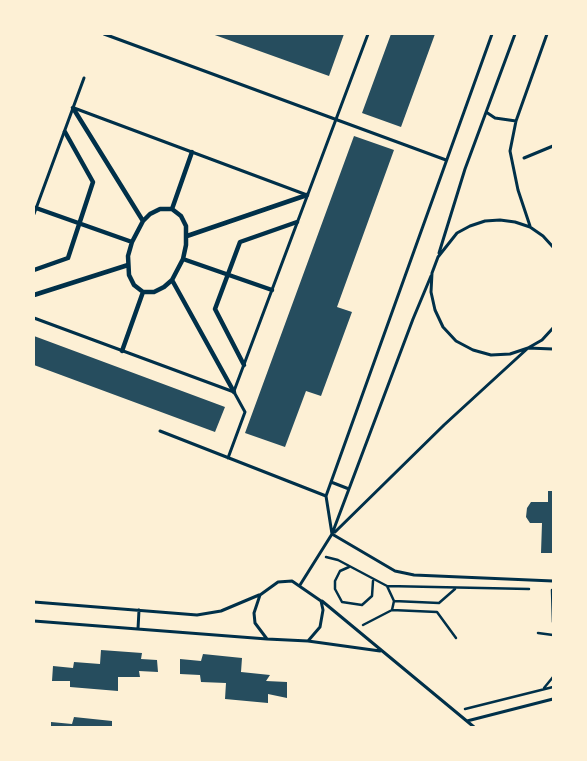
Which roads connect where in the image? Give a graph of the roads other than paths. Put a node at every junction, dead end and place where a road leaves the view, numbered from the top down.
1 (104, 34) edge
2 (368, 34) edge
3 (492, 34) edge
4 (515, 34) edge
5 (548, 34) edge
6 (84, 78) dead end
7 (74, 108) junction
8 (486, 112) junction
9 (336, 120) junction
10 (516, 121) junction
11 (65, 132) junction
12 (553, 146) edge
13 (192, 152) junction
14 (524, 158) dead end
15 (446, 160) junction
16 (307, 195) junction
17 (36, 208) junction
18 (172, 209) junction
19 (34, 214) edge
20 (143, 221) junction
21 (297, 222) junction
22 (80, 224) junction
23 (530, 227) junction
24 (187, 236) junction
25 (132, 242) junction
26 (553, 247) edge
27 (438, 257) junction
28 (183, 260) junction
29 (128, 265) junction
30 (34, 270) edge
31 (432, 273) junction
32 (228, 275) junction
33 (172, 280) junction
34 (272, 290) junction
35 (143, 292) junction
36 (34, 295) edge
37 (34, 318) edge
38 (553, 328) edge
39 (528, 348) junction
40 (553, 349) edge
41 (122, 351) junction
42 (244, 365) junction
43 (234, 392) junction
44 (160, 431) dead end
45 (228, 458) junction
46 (331, 482) junction
47 (349, 489) junction
48 (326, 496) junction
49 (332, 534) junction
50 (553, 581) edge
51 (300, 584) junction
52 (260, 595) junction
53 (321, 601) junction
54 (34, 602) edge
55 (139, 610) junction
56 (34, 621) edge
57 (138, 629) junction
58 (267, 639) junction
59 (308, 641) junction
60 (380, 651) junction
61 (553, 699) edge
62 (466, 721) junction
63 (474, 727) edge

1 - 9 lane
2 - 9 lane
3 - 15 lane
4 - 8 lane
5 - 10 lane
6 - 7 lane
7 - 11 lane
7 - 13 lane
7 - 20 street
8 - 10 lane
8 - 27 lane
9 - 15 lane
9 - 16 lane
10 - 23 lane
11 - 17 lane
11 - 22 street
12 - 14 lane
13 - 16 lane
13 - 18 street
15 - 46 lane
16 - 21 lane
16 - 24 street
17 - 19 lane
17 - 22 street
18 - 20 street
18 - 24 street
20 - 25 street
21 - 32 street
21 - 34 lane
22 - 25 street
22 - 30 street
23 - 26 lane
23 - 27 lane
24 - 28 street
25 - 29 street
27 - 31 lane
28 - 32 street
28 - 33 street
29 - 35 street
29 - 36 street
31 - 39 lane
31 - 47 lane
32 - 34 street
32 - 42 street
33 - 35 street
33 - 43 street
34 - 42 lane
35 - 41 street
37 - 41 lane
38 - 39 lane
39 - 40 lane
39 - 49 lane
41 - 43 lane
42 - 43 lane
43 - 45 lane
44 - 45 lane
45 - 48 lane
46 - 47 lane
46 - 48 lane
47 - 49 lane
48 - 49 lane
49 - 50 lane
49 - 51 lane
51 - 52 lane
51 - 53 lane
52 - 55 lane
52 - 58 lane
53 - 59 lane
53 - 60 lane
54 - 55 lane
55 - 57 lane
56 - 57 lane
57 - 58 lane
58 - 59 lane
59 - 60 lane
60 - 62 lane
61 - 62 lane
62 - 63 lane

